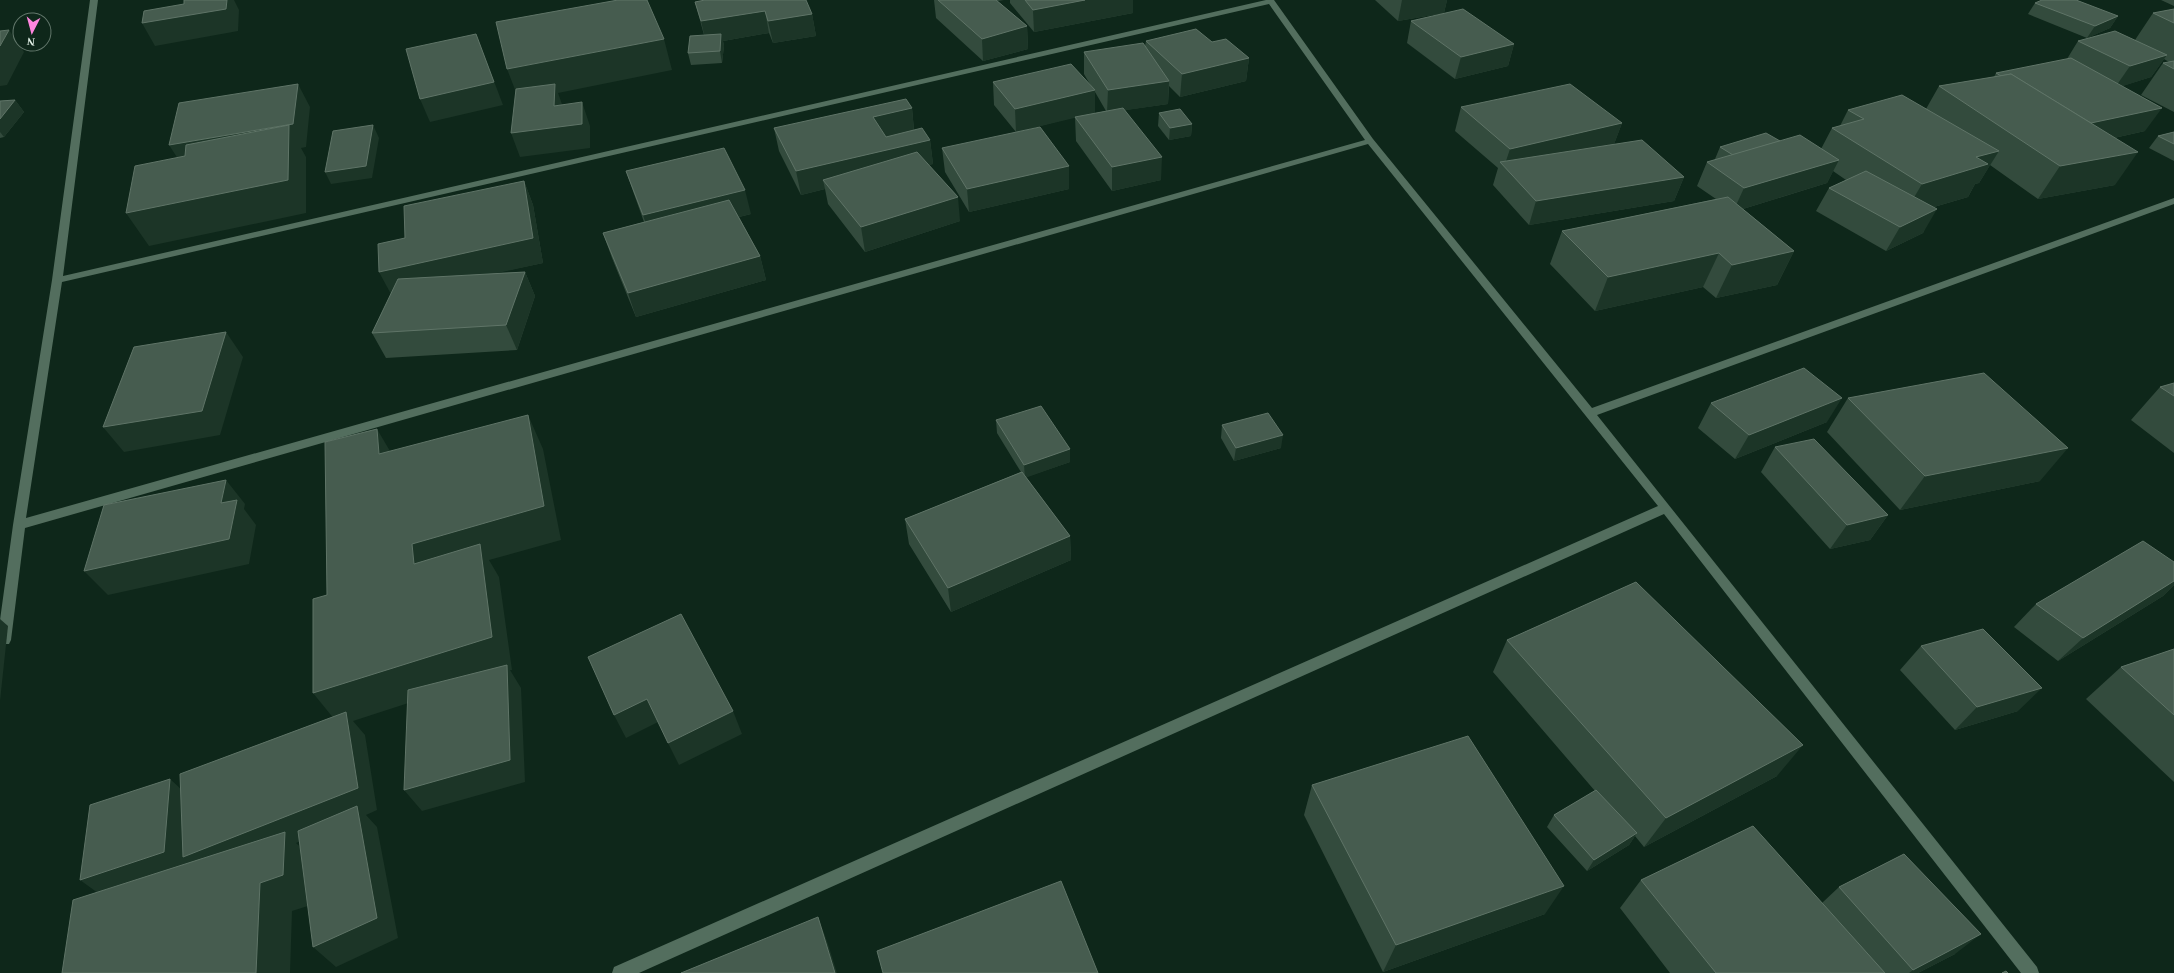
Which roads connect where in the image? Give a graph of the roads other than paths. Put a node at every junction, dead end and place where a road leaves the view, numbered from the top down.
1 (94, 0) edge
2 (1270, 1) edge
3 (1370, 141) junction
4 (2174, 201) edge
5 (57, 280) junction
6 (1590, 413) junction
7 (1666, 508) junction
8 (19, 525) junction
9 (3, 650) dead end
10 (620, 973) edge
11 (2031, 973) edge

1 - 5 street
2 - 3 street
2 - 5 street
3 - 6 street
3 - 8 street
4 - 6 street
5 - 8 street
6 - 7 street
7 - 10 street
7 - 11 street
8 - 9 street

